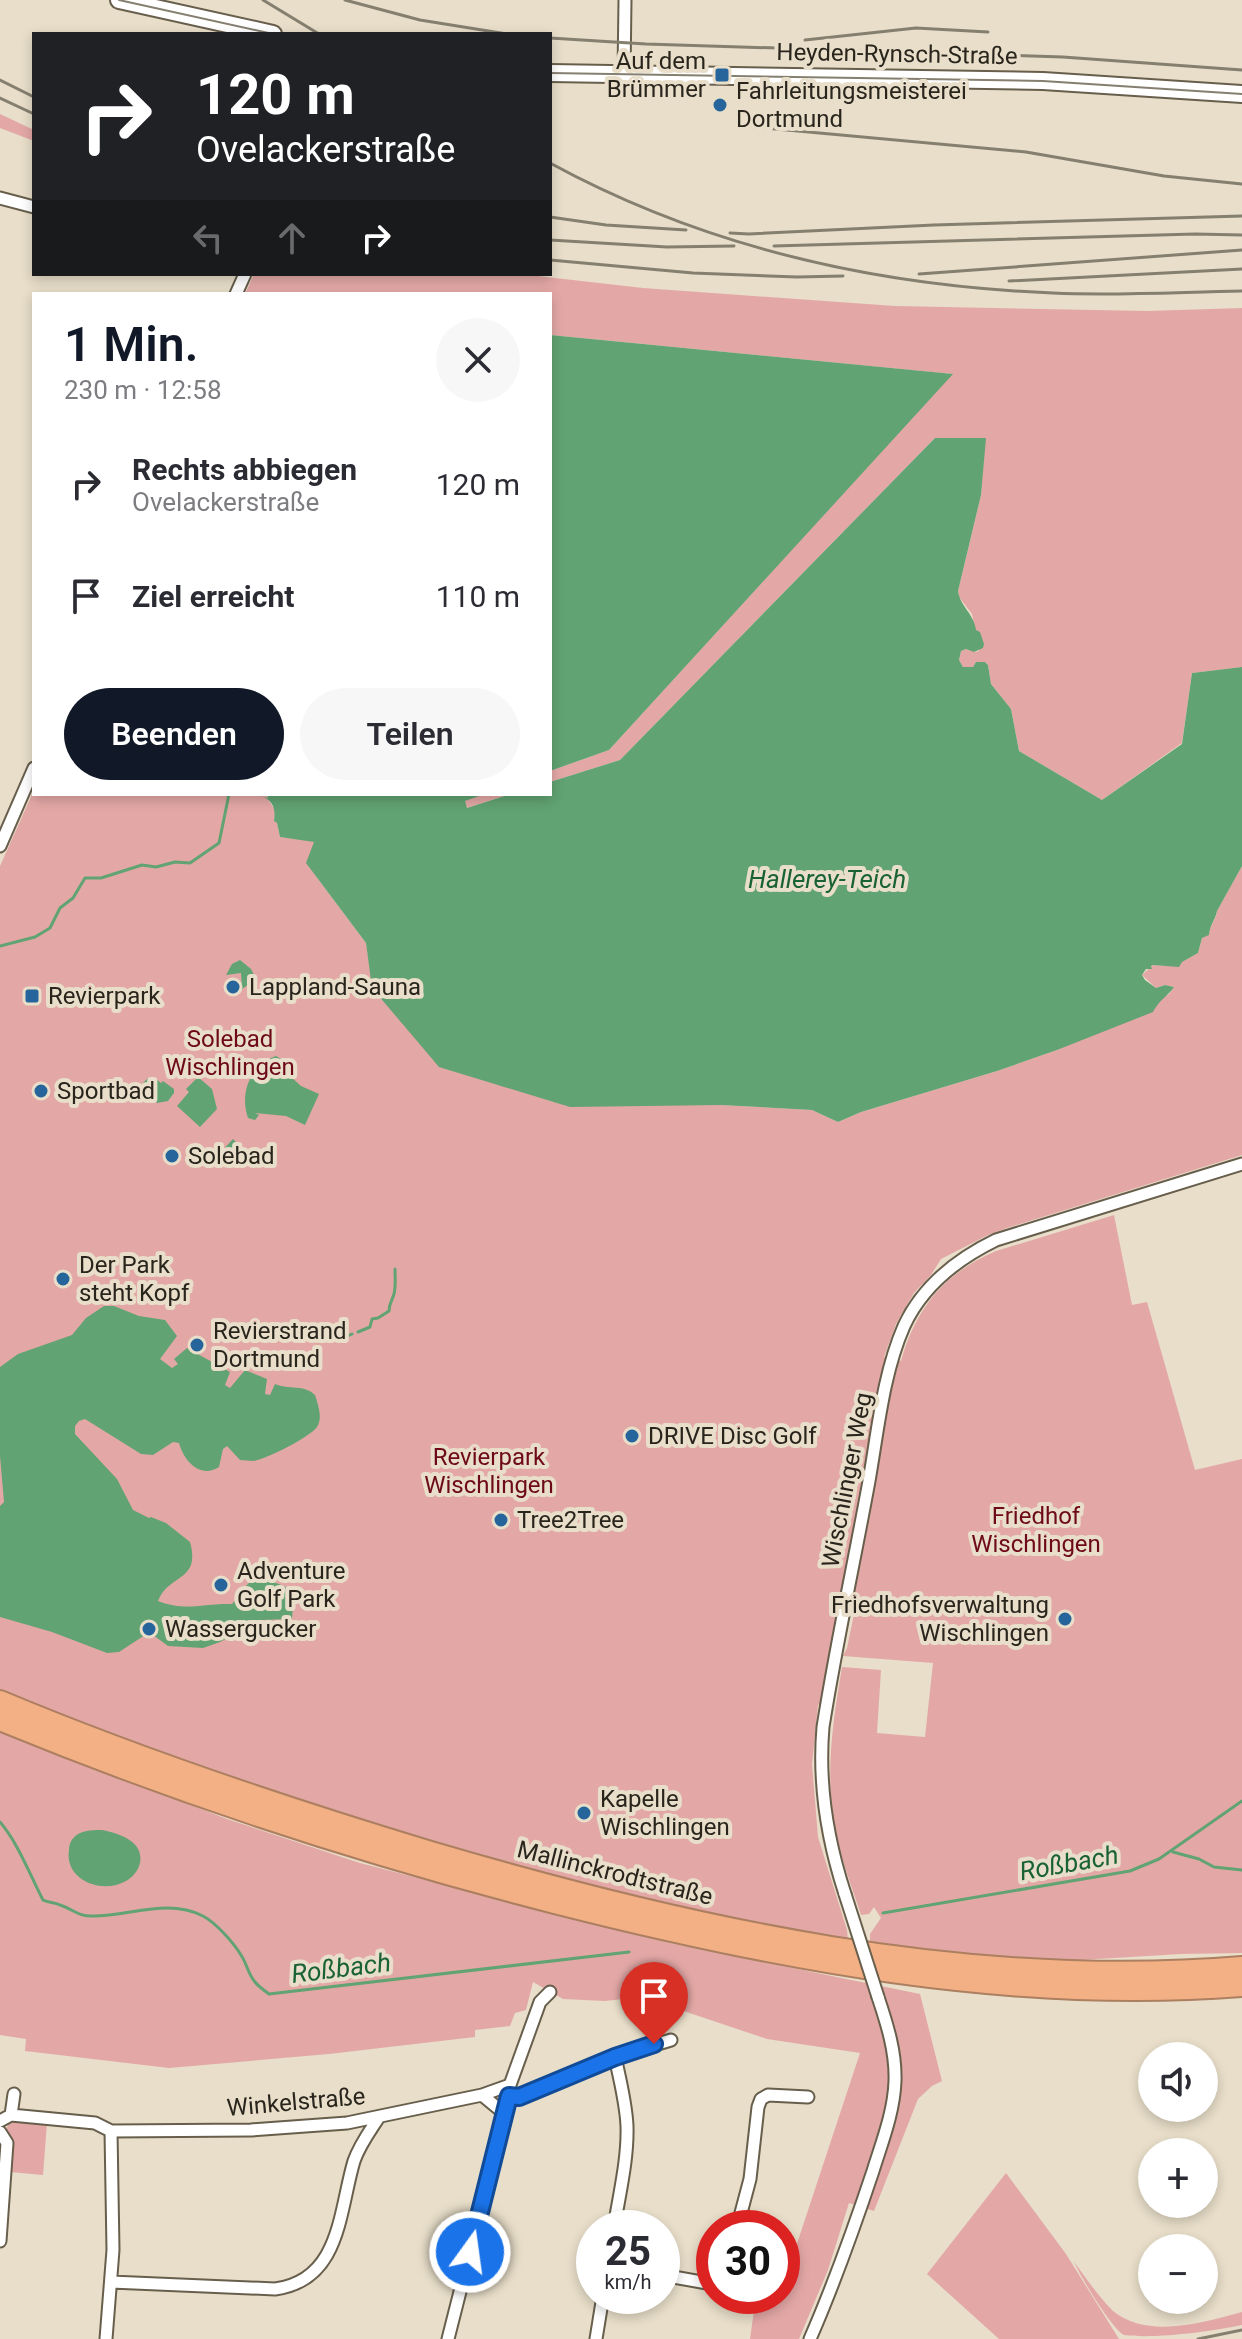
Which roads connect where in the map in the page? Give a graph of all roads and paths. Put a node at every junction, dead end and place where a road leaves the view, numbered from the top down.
1 (119, 0) edge
2 (625, 0) edge
3 (264, 32) edge
4 (552, 73) edge
5 (624, 74) junction
6 (1242, 94) edge
7 (0, 198) edge
8 (32, 206) edge
9 (32, 773) edge
10 (0, 846) edge
11 (1242, 1164) edge
12 (0, 1701) edge
13 (0, 1720) edge
14 (1242, 1967) edge
15 (1242, 1986) edge
16 (550, 1992) dead end
17 (671, 2040) dead end
18 (615, 2057) junction
19 (509, 2090) junction
20 (14, 2094) dead end
21 (482, 2095) junction
22 (808, 2097) dead end
23 (505, 2114) junction
24 (379, 2117) junction
25 (6, 2118) edge
26 (347, 2123) junction
27 (111, 2131) junction
28 (0, 2132) edge
29 (361, 2144) junction
30 (2, 2176) edge
31 (617, 2210) edge
32 (742, 2210) edge
33 (0, 2241) edge
34 (111, 2282) junction
35 (600, 2314) edge
36 (106, 2339) edge
37 (448, 2339) edge
38 (596, 2339) edge
39 (810, 2339) edge

1 - 3 main road
2 - 5 street
4 - 5 main road, Heyden-Rynsch-Straße
5 - 6 main road, Heyden-Rynsch-Straße
7 - 8 street
9 - 10 street
11 - 39 street, Wischlinger Weg, bridge
12 - 14 highway, Mallinckrodtstraße
13 - 15 highway, Mallinckrodtstraße
16 - 19 street
17 - 18 street, Winkelstraße
18 - 19 street, Winkelstraße
18 - 31 street
19 - 21 street, Winkelstraße
19 - 23 street
20 - 25 street, Winkelstraße
21 - 23 street
21 - 24 street, Winkelstraße
22 - 32 street
23 - 37 street
24 - 26 street, Winkelstraße
24 - 29 street
25 - 27 street, Winkelstraße
26 - 27 street, Winkelstraße
26 - 29 street
27 - 34 street
28 - 30 street
29 - 34 street
30 - 33 street
34 - 36 street
35 - 38 street

